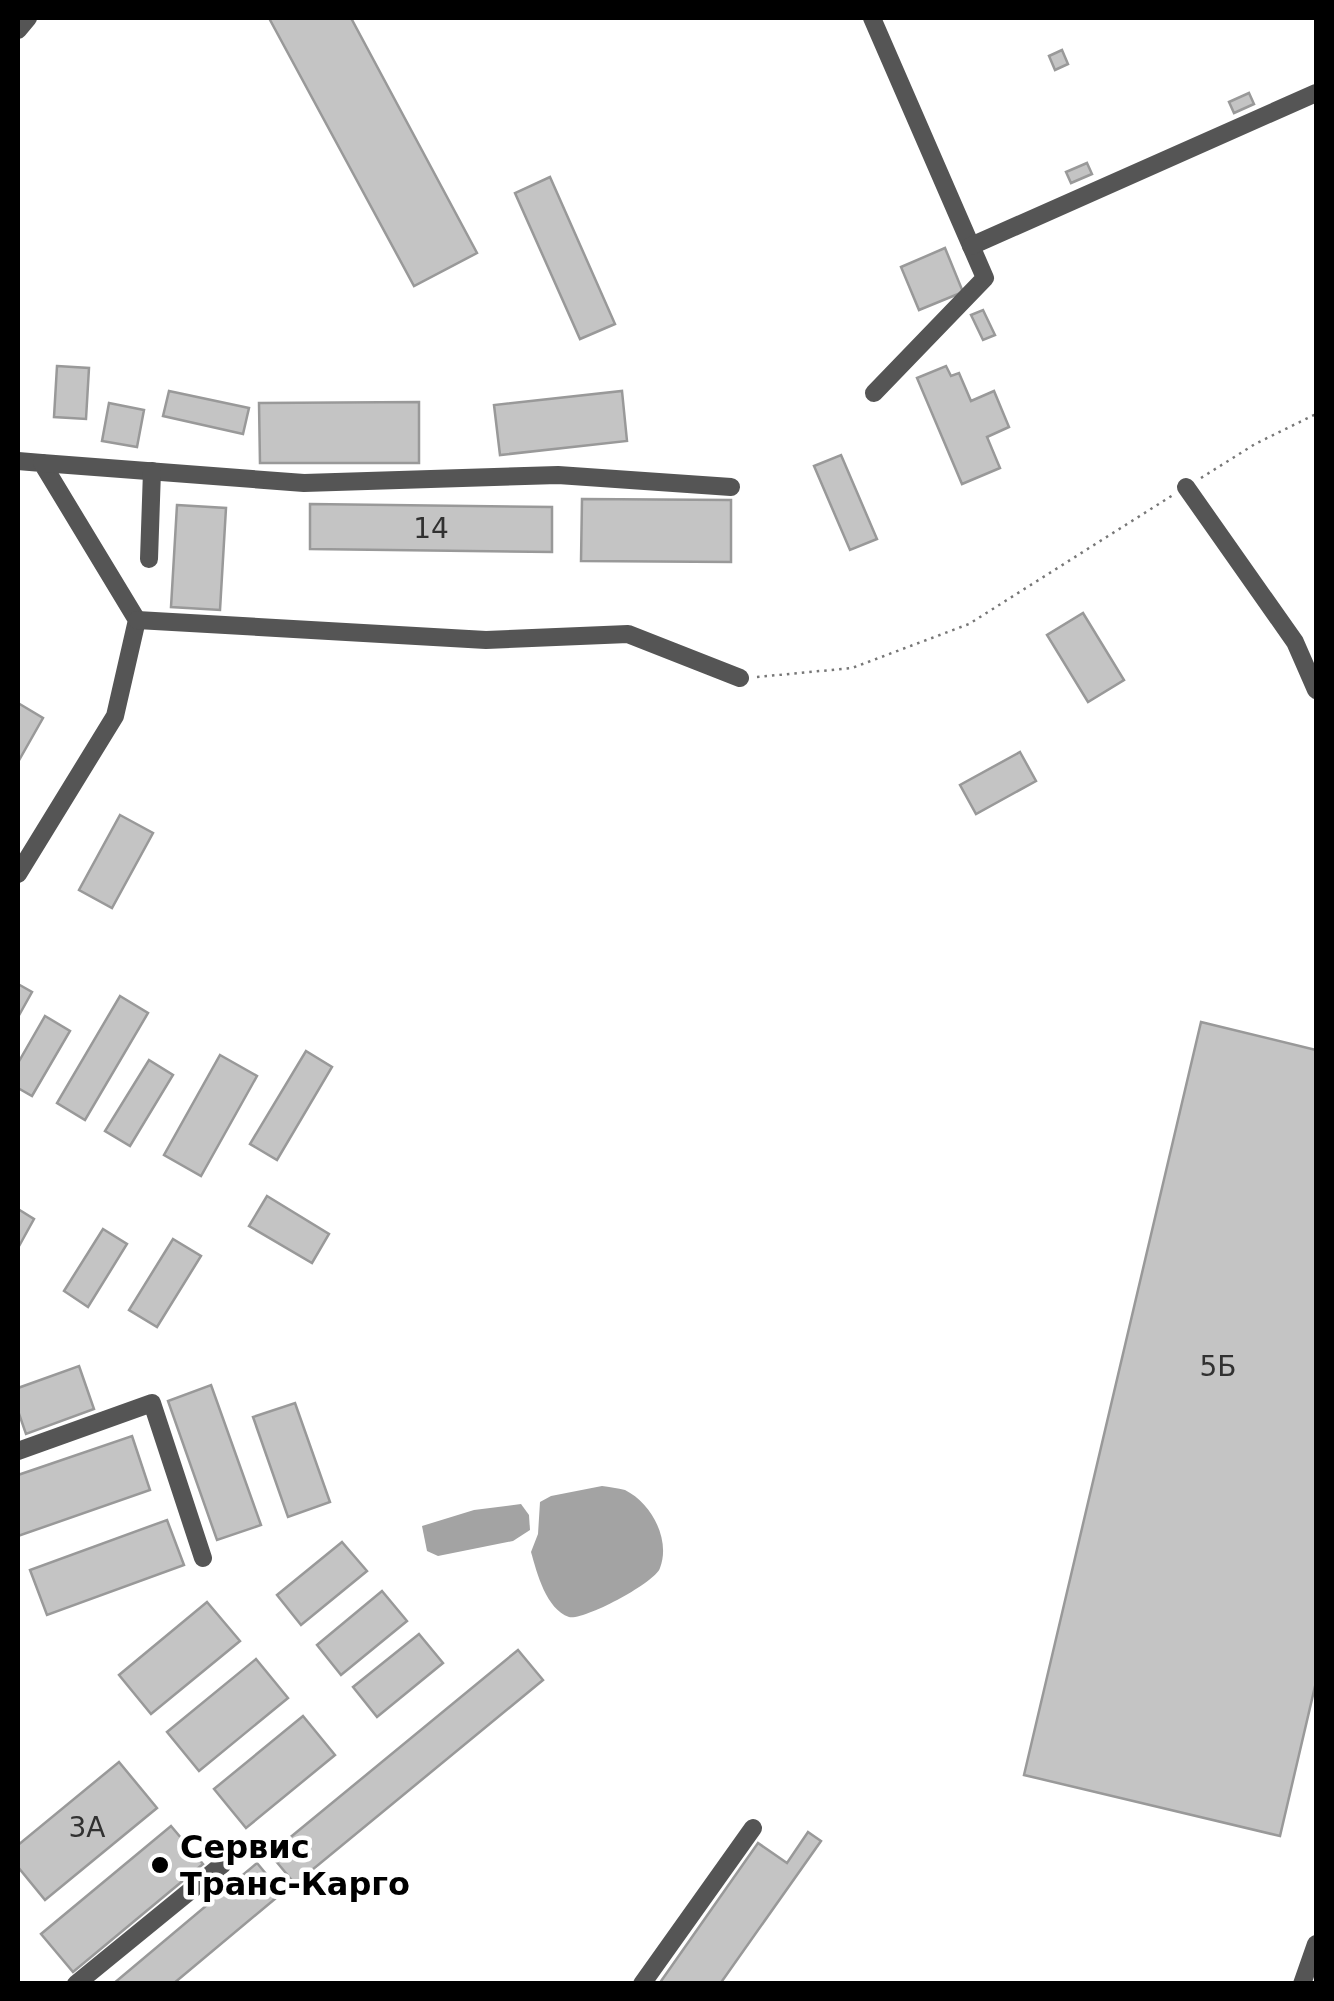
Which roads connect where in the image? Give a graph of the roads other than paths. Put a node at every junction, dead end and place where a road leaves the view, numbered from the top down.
1 (28, 18) edge
2 (872, 18) edge
3 (18, 30) edge
4 (1316, 93) edge
5 (971, 246) junction
6 (874, 393) dead end
7 (18, 461) edge
8 (42, 463) junction
9 (152, 472) junction
10 (731, 487) dead end
11 (1186, 487) road end
12 (148, 558) dead end
13 (137, 620) junction
14 (740, 678) road end
15 (1316, 690) edge
16 (18, 874) edge
17 (18, 1451) edge
18 (203, 1558) dead end
19 (753, 1828) dead end
20 (223, 1864) dead end
21 (1316, 1944) edge
22 (76, 1984) edge
23 (642, 1984) edge
24 (1302, 1984) edge

1 - 3 street
2 - 5 street
4 - 5 street
5 - 6 street
7 - 8 street
8 - 9 street
8 - 13 street
9 - 10 street
9 - 12 street
11 - 15 street
13 - 14 street
13 - 16 street
17 - 18 street
19 - 23 street
20 - 22 street
21 - 24 street

